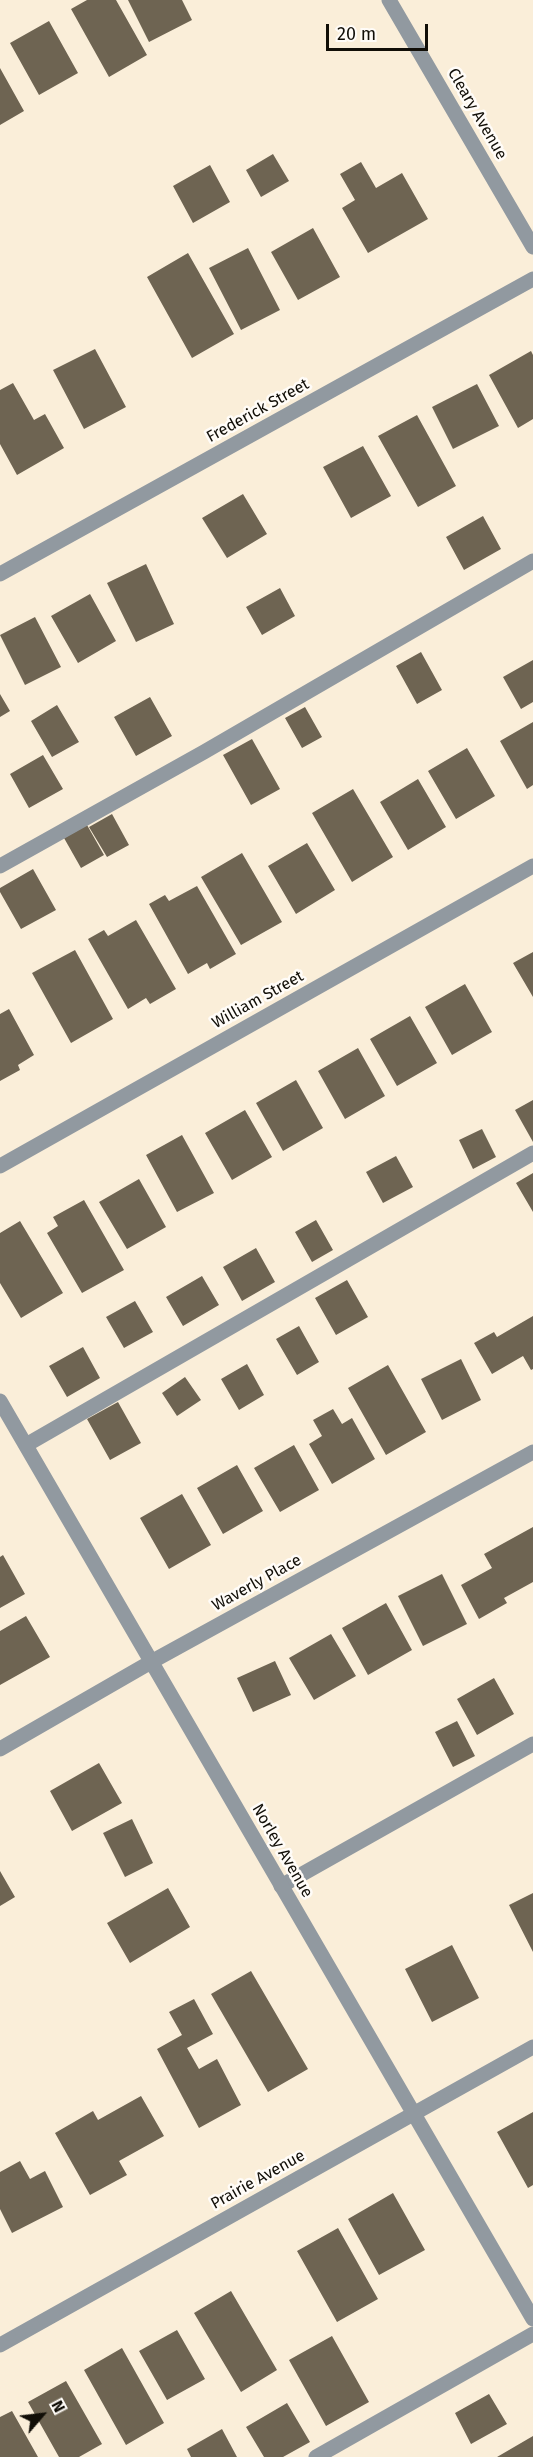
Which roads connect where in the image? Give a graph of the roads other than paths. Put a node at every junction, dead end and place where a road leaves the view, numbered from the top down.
1 (390, 0) edge
2 (533, 247) edge
3 (533, 279) edge
4 (533, 561) edge
5 (0, 574) edge
6 (0, 866) edge
7 (533, 866) edge
8 (533, 1153) edge
9 (0, 1166) edge
10 (0, 1401) edge
11 (26, 1445) junction
12 (533, 1452) edge
13 (151, 1662) junction
14 (533, 1744) edge
15 (0, 1749) edge
16 (281, 1886) junction
17 (533, 2047) edge
18 (414, 2113) junction
19 (532, 2317) edge
20 (533, 2334) edge
21 (0, 2345) edge
22 (316, 2457) edge

1 - 2 street, Cleary Avenue
3 - 5 street, Frederick Street
4 - 6 street
7 - 9 street, William Street
8 - 11 street
10 - 11 street, Norley Avenue
11 - 13 street, Norley Avenue
12 - 13 street, Waverly Place
13 - 15 street, Waverly Place
13 - 16 street, Norley Avenue
14 - 16 street
16 - 18 street, Norley Avenue
17 - 18 street, Prairie Avenue
18 - 19 street, Norley Avenue
18 - 21 street, Prairie Avenue
20 - 22 street

